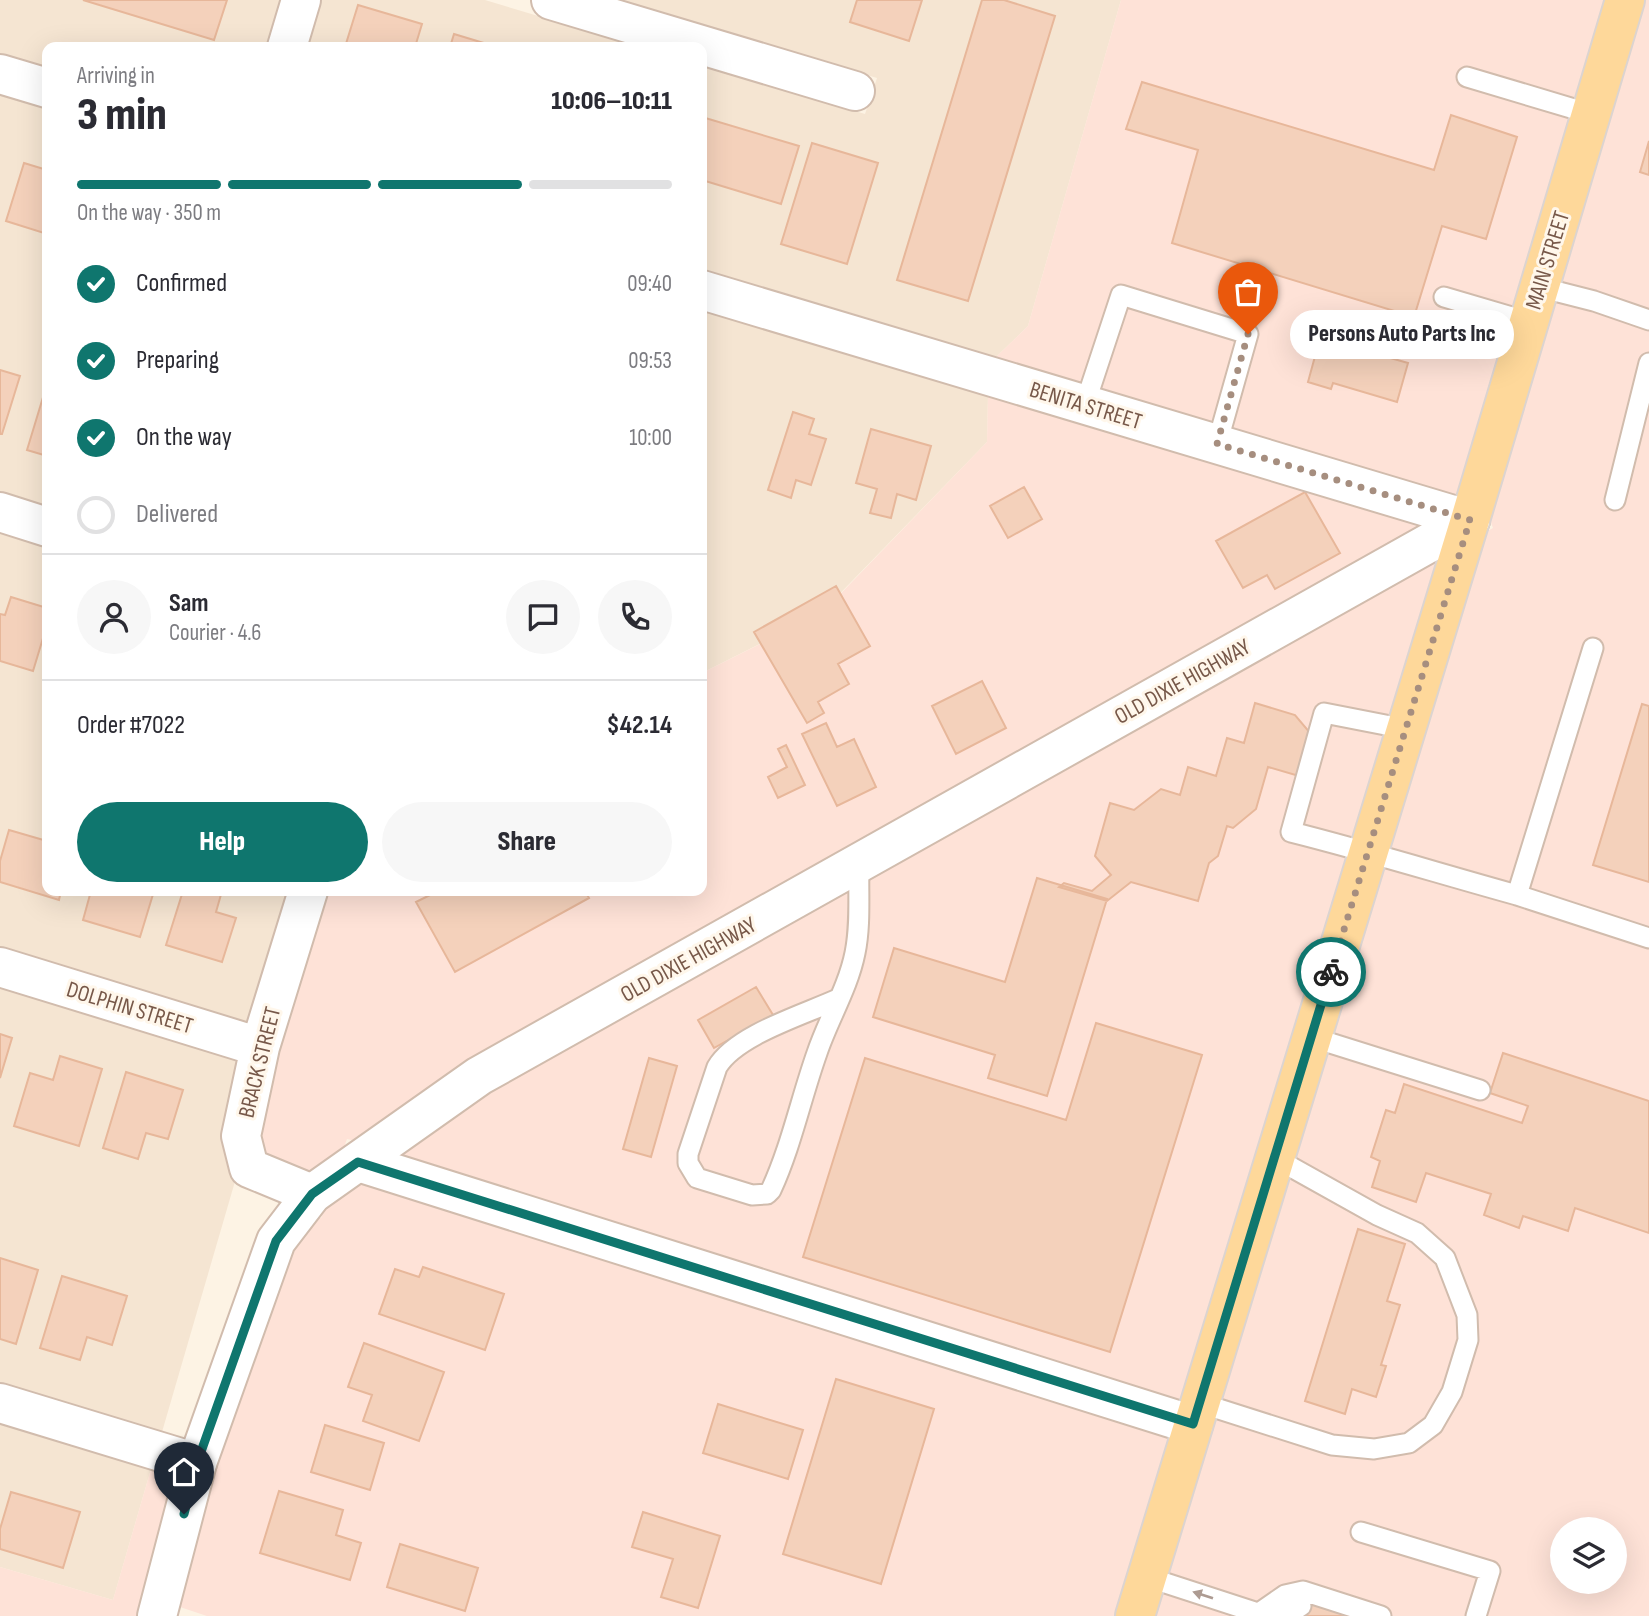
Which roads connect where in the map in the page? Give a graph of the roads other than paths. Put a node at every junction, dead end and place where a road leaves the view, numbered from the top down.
1 (301, 0) edge
2 (551, 0) edge
3 (1625, 0) edge
4 (289, 42) edge
5 (691, 42) edge
6 (707, 47) edge
7 (0, 74) edge
8 (1467, 77) dead end
9 (42, 87) edge
10 (855, 91) dead end
11 (1591, 114) junction
12 (707, 291) edge
13 (1444, 298) dead end
14 (1534, 305) junction
15 (1649, 320) edge
16 (1649, 363) edge
17 (1085, 404) junction
18 (1217, 444) junction
19 (1615, 500) dead end
20 (0, 512) edge
21 (1470, 520) junction
22 (42, 525) edge
23 (1593, 648) dead end
24 (1406, 729) junction
25 (1368, 851) junction
26 (859, 863) junction
27 (1517, 895) junction
28 (306, 896) edge
29 (1649, 938) edge
30 (0, 967) edge
31 (838, 999) junction
32 (1311, 1037) junction
33 (260, 1047) junction
34 (1480, 1090) dead end
35 (1275, 1158) junction
36 (358, 1162) junction
37 (312, 1194) junction
38 (0, 1403) edge
39 (1196, 1414) junction
40 (197, 1463) junction
41 (1361, 1532) dead end
42 (1147, 1577) junction
43 (1263, 1614) edge
44 (157, 1616) edge
45 (1135, 1616) edge
46 (1381, 1616) edge
47 (1476, 1616) edge

1 - 4 street
2 - 5 street
3 - 11 main road, MAIN STREET
6 - 10 street
7 - 9 street
8 - 11 lane
11 - 14 main road, MAIN STREET
12 - 17 street, BENITA STREET
13 - 14 lane
14 - 15 lane
14 - 21 main road, MAIN STREET
16 - 19 lane
17 - 18 street, BENITA STREET
17 - 18 lane
18 - 21 street, BENITA STREET
20 - 22 street
21 - 24 main road, MAIN STREET
21 - 26 street, OLD DIXIE HIGHWAY
23 - 27 lane
24 - 25 main road, MAIN STREET
24 - 25 lane
25 - 27 lane
25 - 32 main road, MAIN STREET
26 - 31 lane
26 - 36 street, OLD DIXIE HIGHWAY
27 - 29 lane
28 - 33 street, BRACK STREET
30 - 33 street, DOLPHIN STREET
31 - 31 lane
32 - 34 lane
32 - 35 main road, MAIN STREET
33 - 37 street, BRACK STREET
35 - 39 main road, MAIN STREET
35 - 39 lane
36 - 37 street, OLD DIXIE HIGHWAY
36 - 39 street
37 - 40 street, OLD DIXIE HIGHWAY
38 - 40 street
39 - 42 main road, MAIN STREET
40 - 44 street, OLD DIXIE HIGHWAY
41 - 47 lane
43 -> 42 lane
42 - 45 main road, MAIN STREET
43 - 46 lane

